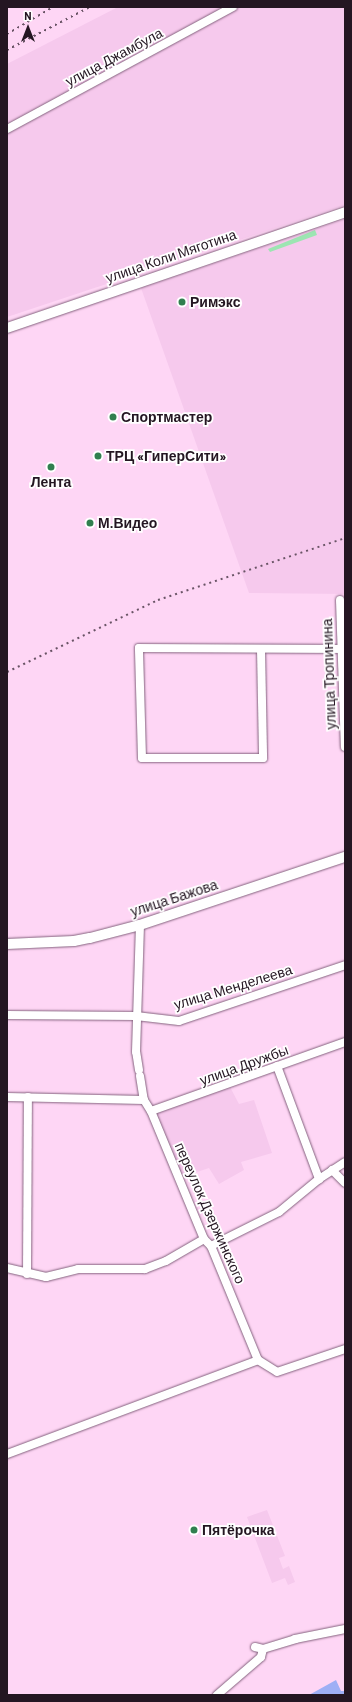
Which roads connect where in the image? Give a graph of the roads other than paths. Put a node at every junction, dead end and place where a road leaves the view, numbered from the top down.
1 (233, 7) edge
2 (7, 129) edge
3 (345, 212) edge
4 (7, 328) edge
5 (340, 600) dead end
6 (261, 649) junction
7 (343, 649) edge
8 (345, 748) edge
9 (345, 857) edge
10 (140, 925) junction
11 (7, 944) edge
12 (345, 966) edge
13 (7, 1015) edge
14 (136, 1016) junction
15 (345, 1042) edge
16 (278, 1066) junction
17 (7, 1097) edge
18 (28, 1097) junction
19 (144, 1100) junction
20 (151, 1112) junction
21 (345, 1162) edge
22 (332, 1170) junction
23 (319, 1179) junction
24 (345, 1184) edge
25 (204, 1239) junction
26 (211, 1246) junction
27 (7, 1268) edge
28 (27, 1274) junction
29 (345, 1349) edge
30 (258, 1360) junction
31 (7, 1454) edge
32 (345, 1629) edge
33 (217, 1695) edge

1 - 2 street, улица Джамбула
3 - 4 main road, улица Коли Мяготина
5 - 7 street, улица Тропинина
6 - 6 street
6 - 7 street
7 - 8 street, улица Тропинина
9 - 10 main road, улица Бажова
10 - 11 main road, улица Бажова
10 - 14 street, переулок Дзержинского
12 - 14 street, улица Менделеева
13 - 14 street, улица Менделеева
14 - 19 street, переулок Дзержинского
15 - 16 street, улица Дружбы
16 - 20 street, улица Дружбы
16 - 23 street
17 - 18 street
18 - 19 street
18 - 28 street
19 - 20 street, переулок Дзержинского
20 - 25 street, переулок Дзержинского
21 - 22 street
22 - 23 street
22 - 24 street
23 - 26 street
25 - 26 street, переулок Дзержинского
25 - 28 street
26 - 30 street, переулок Дзержинского
27 - 28 street
29 - 30 street
30 - 31 street
32 - 33 street

